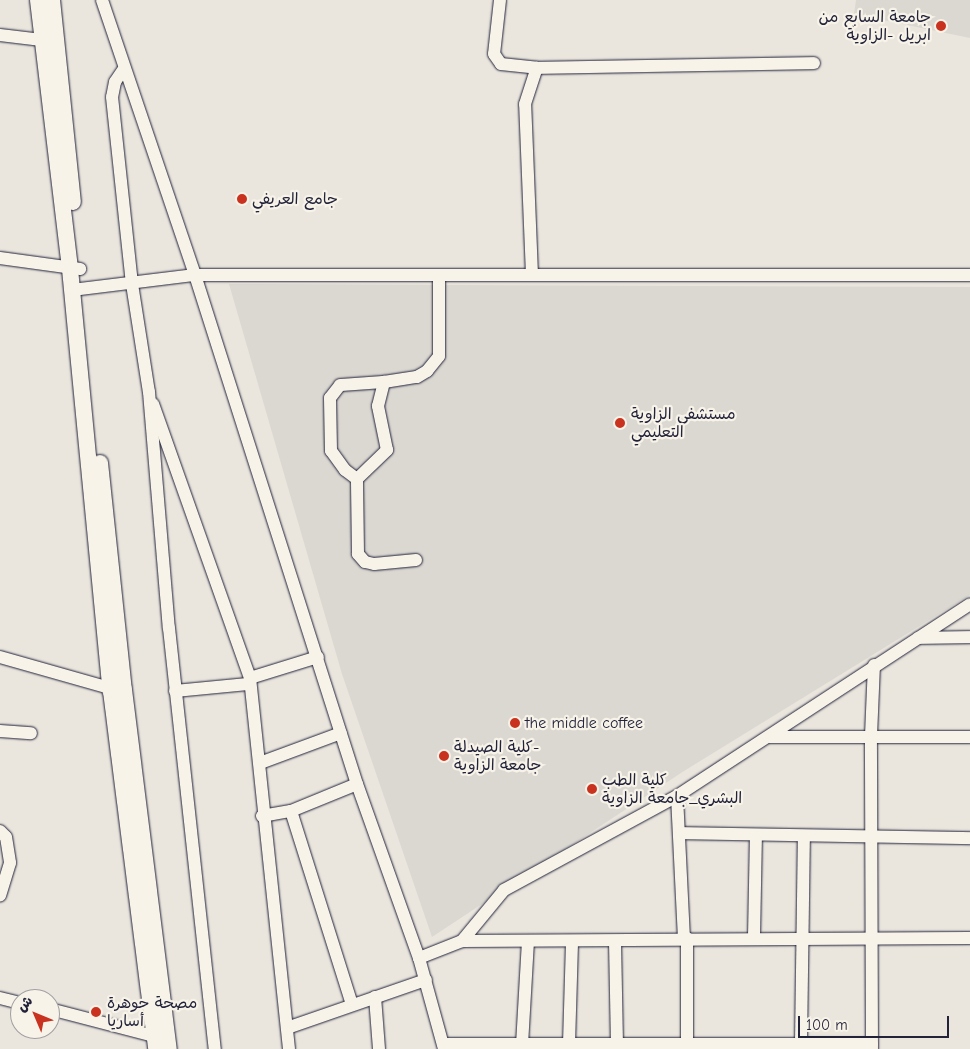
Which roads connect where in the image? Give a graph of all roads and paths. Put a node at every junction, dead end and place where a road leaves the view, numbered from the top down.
1 (38, 0) edge
2 (52, 0) edge
3 (102, 0) edge
4 (500, 0) edge
5 (0, 36) edge
6 (42, 40) junction
7 (814, 63) dead end
8 (537, 68) junction
9 (123, 70) junction
10 (0, 258) edge
11 (75, 269) junction
12 (195, 275) junction
13 (439, 275) junction
14 (532, 275) junction
15 (970, 275) edge
16 (132, 284) junction
17 (77, 289) junction
18 (384, 382) junction
19 (149, 392) junction
20 (357, 479) junction
21 (416, 560) dead end
22 (970, 604) edge
23 (970, 637) edge
24 (918, 638) junction
25 (0, 657) edge
26 (318, 657) junction
27 (874, 665) junction
28 (249, 681) junction
29 (117, 690) junction
30 (175, 691) junction
31 (0, 731) edge
32 (32, 733) dead end
33 (341, 733) junction
34 (871, 736) junction
35 (768, 737) junction
36 (970, 737) edge
37 (260, 764) junction
38 (357, 784) junction
39 (677, 796) junction
40 (291, 811) junction
41 (262, 816) junction
42 (0, 831) edge
43 (681, 833) junction
44 (804, 836) junction
45 (872, 836) junction
46 (756, 837) junction
47 (970, 838) edge
48 (0, 895) edge
49 (754, 936) junction
50 (803, 936) junction
51 (872, 937) junction
52 (685, 938) junction
53 (970, 938) edge
54 (462, 941) junction
55 (528, 941) junction
56 (572, 941) junction
57 (615, 941) junction
58 (419, 958) junction
59 (426, 980) junction
60 (375, 997) junction
61 (352, 1005) junction
62 (60, 1012) edge
63 (287, 1028) junction
64 (162, 1043) edge
65 (802, 1043) junction
66 (569, 1044) junction
67 (617, 1044) junction
68 (522, 1045) junction
69 (687, 1045) edge
70 (444, 1046) edge
71 (872, 1046) edge
72 (215, 1049) edge
73 (289, 1049) edge
74 (379, 1049) edge

1 - 6 main road
2 - 11 main road
3 - 9 street
4 - 8 street
5 - 6 street
6 - 11 main road
7 - 8 street
8 - 14 street
9 - 12 street
9 - 16 street
10 - 11 street
11 - 17 main road
12 - 13 street
12 - 16 street
12 - 26 street
13 - 14 street
13 - 18 street
14 - 15 street
16 - 17 street
16 - 19 street
17 - 29 main road
18 - 20 street
18 - 20 street
19 - 28 street
19 - 30 street
20 - 21 street
22 - 24 street
23 - 24 street
24 - 27 street
25 - 29 street
26 - 28 street
26 - 33 street
27 - 34 street
27 - 35 street
28 - 30 street
28 - 37 street
29 - 64 main road
30 - 72 street
31 - 32 street
33 - 37 street
33 - 38 street
34 - 35 street
34 - 36 street
34 - 45 street
35 - 39 street
37 - 41 street
38 - 40 street
38 - 58 street
39 - 43 street
39 - 54 street
40 - 41 street
40 - 61 street
41 - 63 street
42 - 48 street
43 - 46 street
43 - 52 street
44 - 45 street
44 - 46 street
44 - 50 street
45 - 47 street
45 - 51 street
46 - 49 street
49 - 50 street
49 - 52 street
50 - 51 street
50 - 65 street
51 - 53 street
51 - 71 street
52 - 57 street
52 - 69 street
54 - 55 street
54 - 58 street
55 - 56 street
55 - 68 street
56 - 57 street
56 - 66 street
57 - 67 street
58 - 59 street
59 - 60 street
59 - 70 street
60 - 61 street
60 - 74 street
61 - 63 street
62 - 64 street
63 - 73 street
65 - 69 street
65 - 71 street
66 - 67 street
66 - 68 street
67 - 69 street
68 - 70 street

